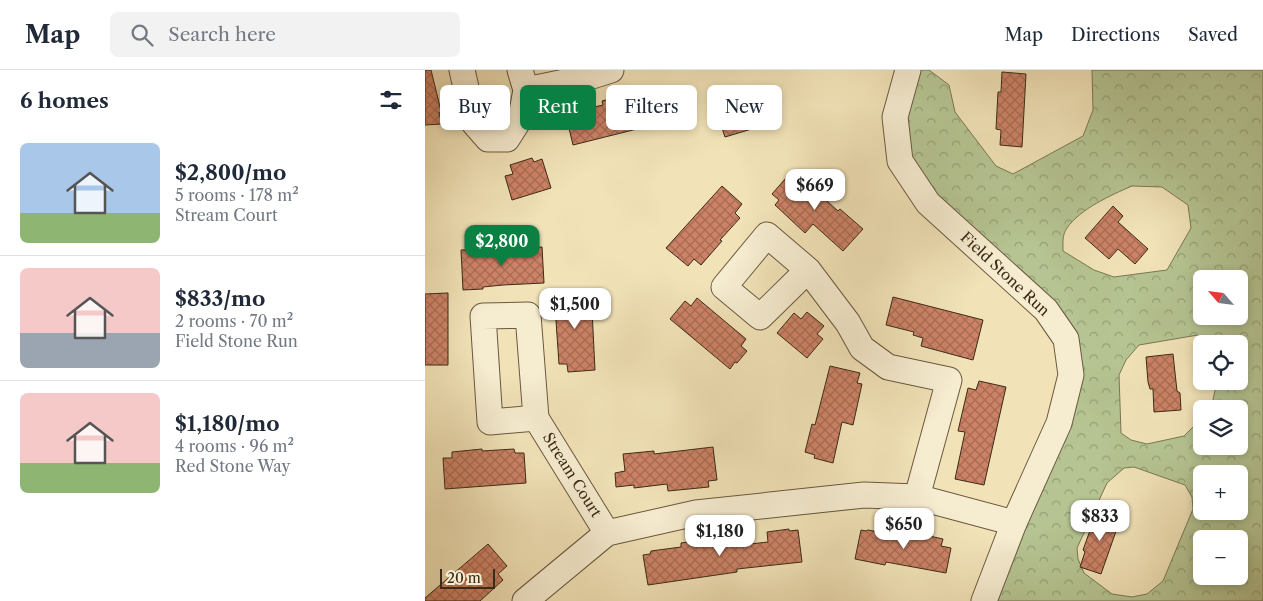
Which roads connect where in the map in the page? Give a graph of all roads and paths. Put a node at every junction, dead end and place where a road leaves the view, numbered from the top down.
1 (462, 70) edge
2 (611, 70) edge
3 (908, 70) edge
4 (523, 80) edge
5 (808, 270) dead end
6 (536, 418) dead end
7 (917, 497) junction
8 (1014, 522) junction
9 (607, 533) junction
10 (525, 601) edge
11 (984, 601) edge

1 - 4 street
2 - 4 street
3 - 8 street, Field Stone Run
5 - 7 street
6 - 9 street, Stream Court
7 - 8 street
7 - 9 street
8 - 11 street, Field Stone Run
9 - 10 street

